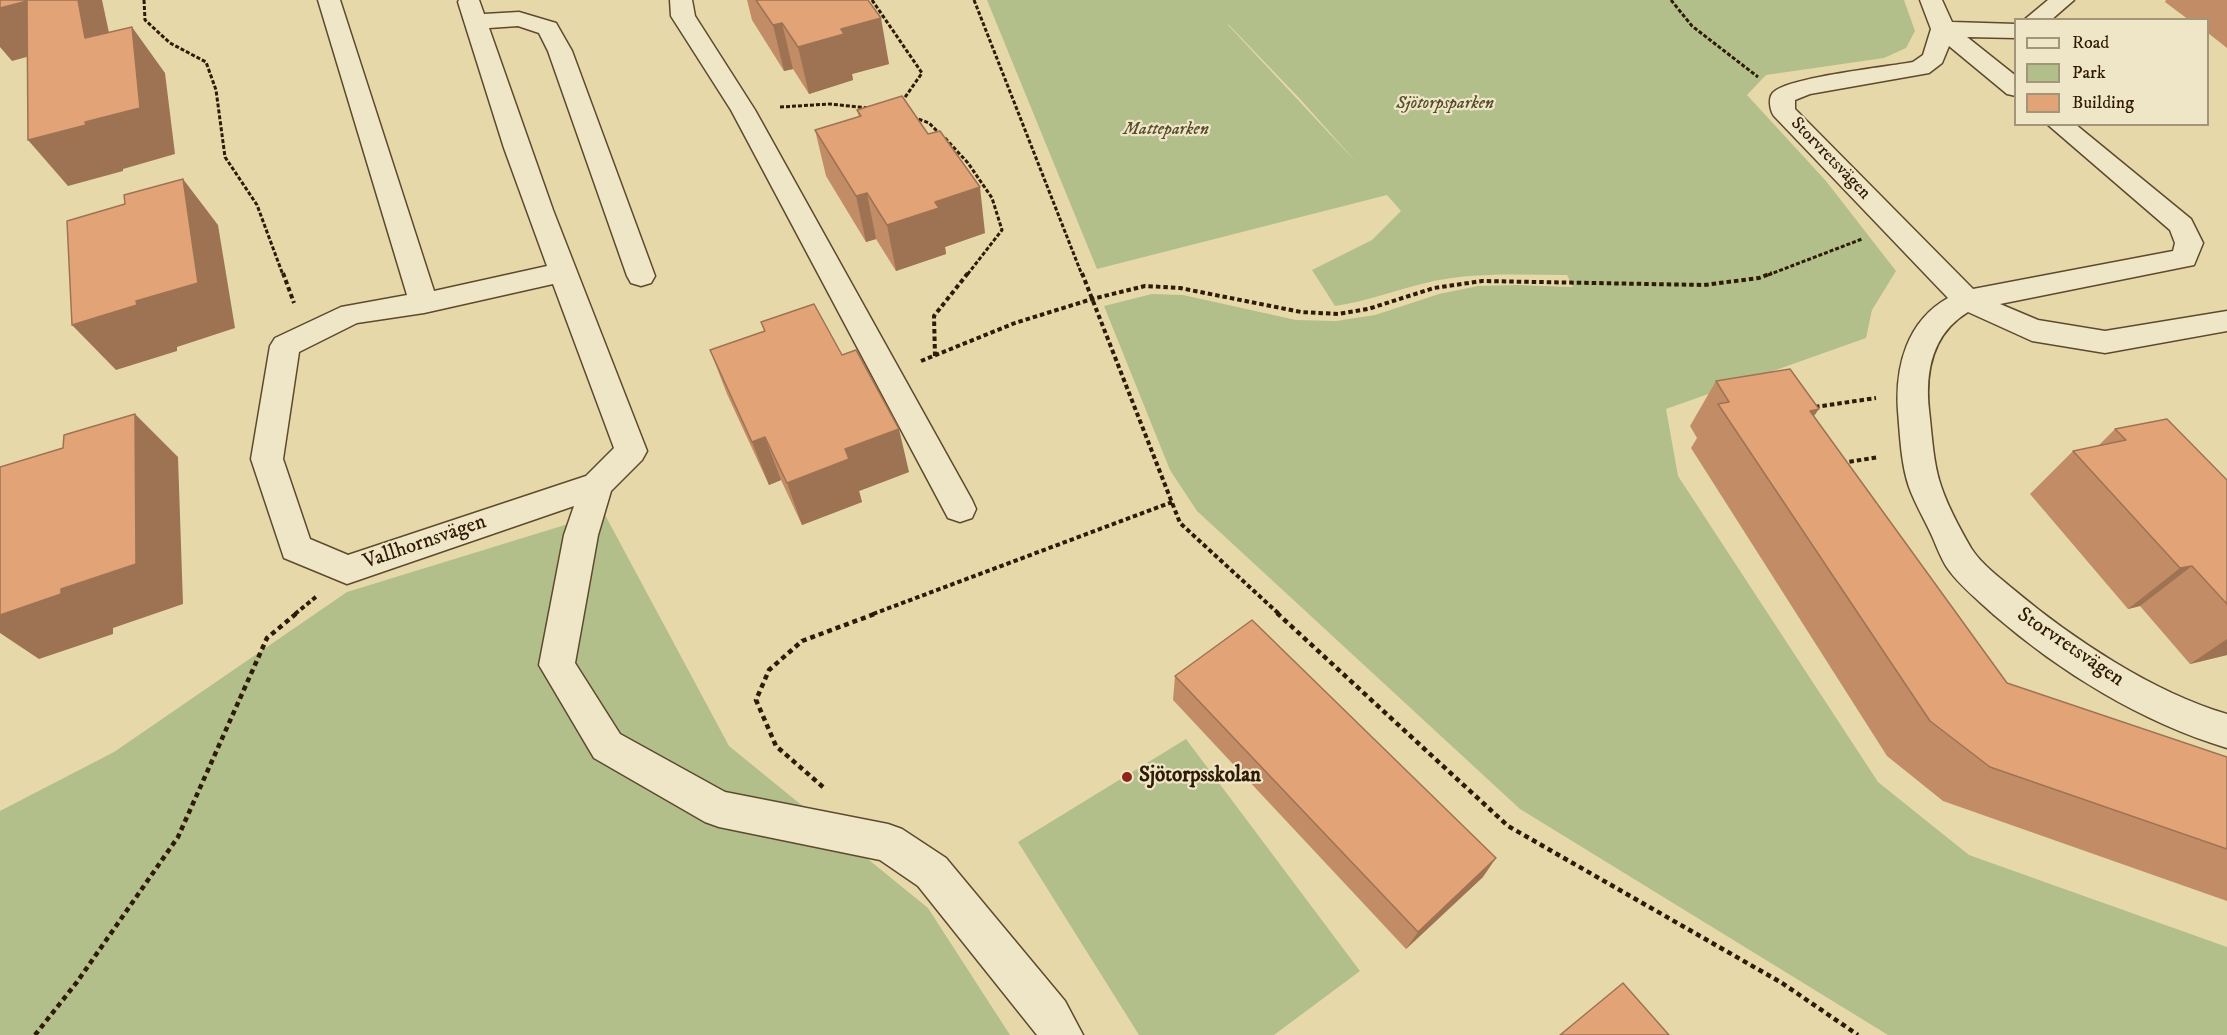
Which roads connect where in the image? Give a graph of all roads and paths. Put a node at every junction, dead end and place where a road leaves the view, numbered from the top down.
1 (144, 0) edge
2 (330, 0) edge
3 (681, 0) edge
4 (872, 0) edge
5 (974, 0) edge
6 (1671, 0) edge
7 (1931, 0) edge
8 (2063, 0) edge
9 (472, 11) edge
10 (2038, 18) edge
11 (1943, 29) junction
12 (2014, 31) edge
13 (2014, 87) edge
14 (1783, 96) junction
15 (874, 108) edge
16 (743, 110) junction
17 (896, 110) edge
18 (904, 114) edge
19 (2061, 126) edge
20 (1895, 226) junction
21 (563, 272) junction
22 (641, 276) dead end
23 (1092, 299) junction
24 (1967, 300) junction
25 (424, 303) junction
26 (2227, 321) edge
27 (285, 346) junction
28 (935, 356) junction
29 (887, 375) junction
30 (1912, 392) junction
31 (1813, 408) edge
32 (597, 485) junction
33 (1172, 502) junction
34 (960, 509) dead end
35 (347, 570) junction
36 (2227, 732) edge
37 (828, 791) dead end
38 (34, 1035) edge
39 (1061, 1035) edge
40 (1858, 1035) edge

1 - 27 path
2 - 25 street
3 - 16 street
4 - 17 path
5 - 23 path
6 - 14 path
7 - 11 street
8 - 10 street
9 - 21 street, Vallhornsvägen
9 - 22 street, Vallhornsvägen
11 - 12 street
11 - 13 street
11 - 14 street, Storvretsvägen
14 - 20 street, Storvretsvägen
15 - 16 path
16 - 29 street
18 - 28 path
19 - 24 street, Storvretsvägen
20 - 23 path
20 - 24 street, Storvretsvägen
21 - 25 street
21 - 32 street, Vallhornsvägen
23 - 28 path
23 - 33 path
24 - 26 street, Storvretsvägen
24 - 30 street, Storvretsvägen
25 - 27 street
27 - 35 street, Vallhornsvägen
28 - 29 path
29 - 34 street
30 - 31 path
30 - 36 street, Storvretsvägen
32 - 35 street, Vallhornsvägen
32 - 39 street
33 - 37 path
33 - 40 path
35 - 38 path

